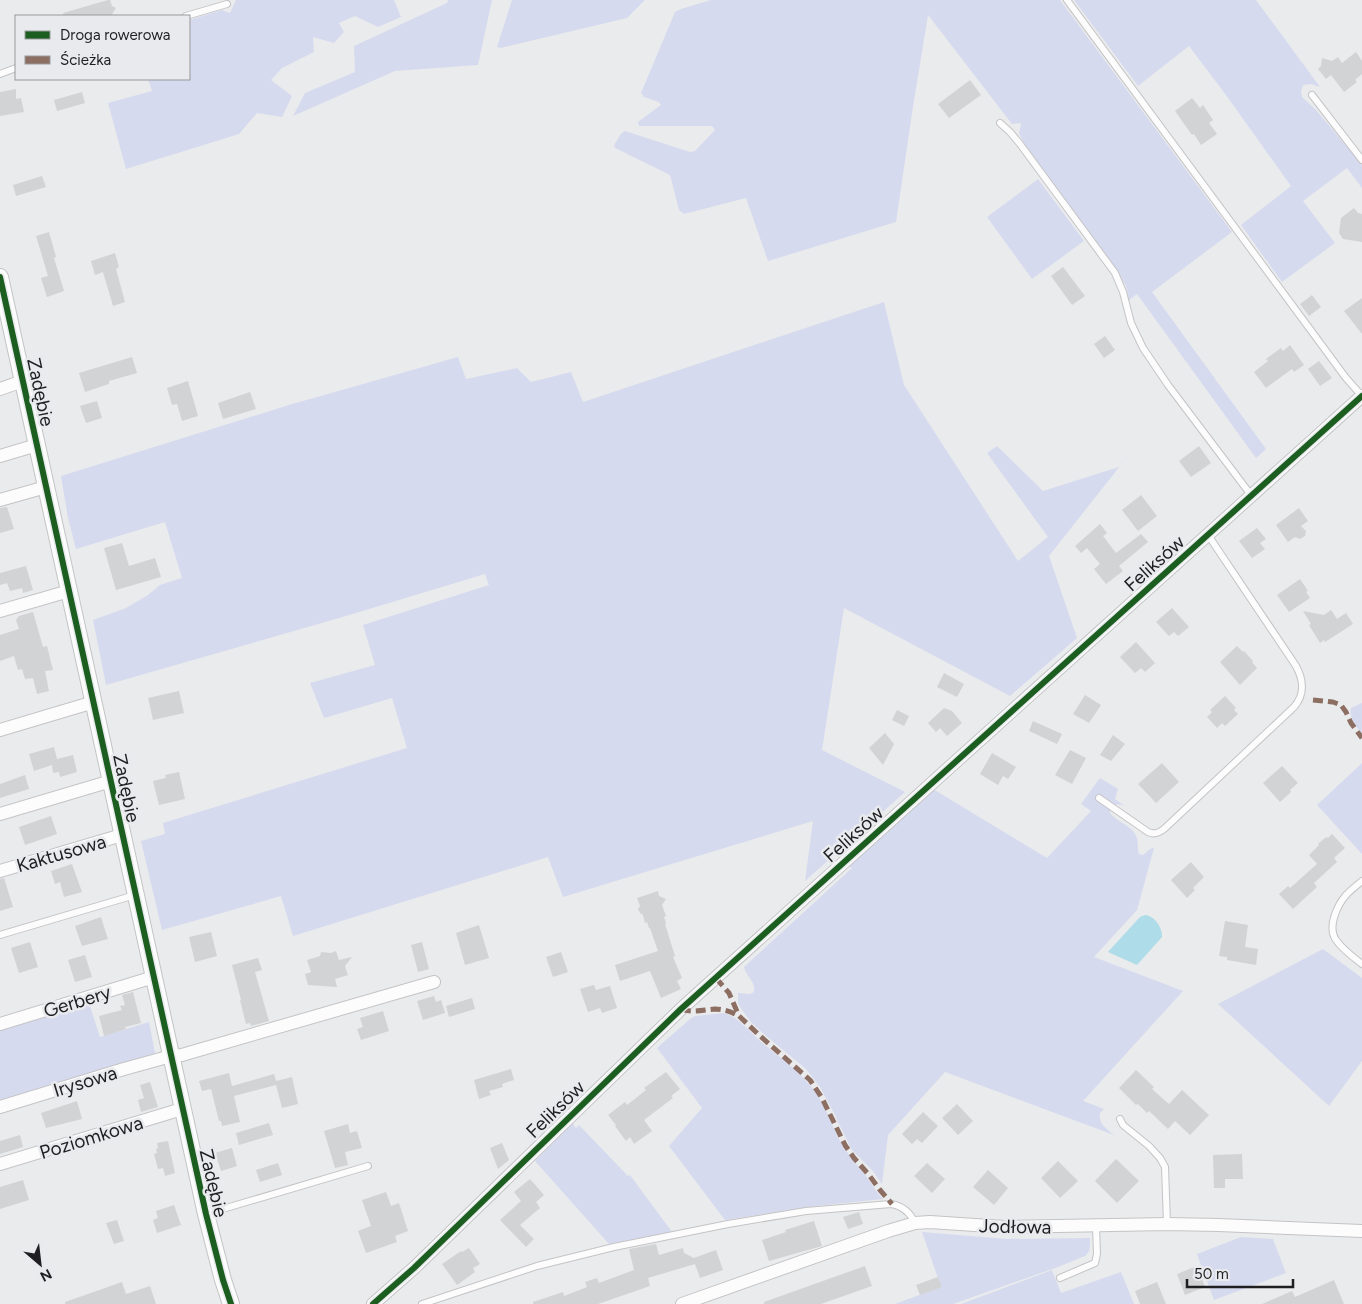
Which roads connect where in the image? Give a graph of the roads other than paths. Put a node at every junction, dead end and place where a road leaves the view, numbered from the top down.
1 (1067, 0) edge
2 (227, 4) dead end
3 (189, 15) edge
4 (15, 68) edge
5 (0, 74) edge
6 (1312, 95) dead end
7 (1000, 123) dead end
8 (1362, 160) edge
9 (0, 277) edge
10 (23, 381) junction
11 (0, 390) edge
12 (1362, 396) edge
13 (37, 445) junction
14 (0, 456) edge
15 (46, 487) junction
16 (1251, 495) junction
17 (0, 500) edge
18 (1208, 534) junction
19 (68, 591) junction
20 (0, 611) edge
21 (94, 702) junction
22 (0, 730) edge
23 (110, 782) junction
24 (1099, 798) dead end
25 (0, 814) edge
26 (122, 835) junction
27 (0, 871) edge
28 (1362, 881) edge
29 (136, 894) junction
30 (0, 935) edge
31 (1362, 964) edge
32 (154, 977) junction
33 (434, 982) dead end
34 (0, 1024) edge
35 (171, 1056) junction
36 (0, 1107) edge
37 (182, 1109) junction
38 (1120, 1119) dead end
39 (0, 1164) edge
40 (368, 1166) dead end
41 (206, 1214) junction
42 (915, 1223) junction
43 (1167, 1224) junction
44 (1096, 1226) junction
45 (1362, 1231) edge
46 (1060, 1278) dead end
47 (231, 1304) edge
48 (373, 1304) edge
49 (422, 1304) edge
50 (682, 1304) edge

1 - 12 lane
2 - 3 lane
4 - 5 lane
6 - 8 lane
7 - 16 lane
9 - 10 street, Zadębie
10 - 11 street
10 - 13 street, Zadębie
12 - 16 street, Feliksów
13 - 14 street
13 - 15 street, Zadębie
15 - 17 street
15 - 19 street, Zadębie
16 - 18 street, Feliksów
18 - 24 lane
18 - 48 street, Feliksów
19 - 20 street
19 - 21 street, Zadębie
21 - 22 street
21 - 23 street, Zadębie
23 - 25 street
23 - 26 street, Zadębie
26 - 27 street, Kaktusowa
26 - 29 street, Zadębie
28 - 31 lane
29 - 30 lane
29 - 32 street, Zadębie
32 - 34 street, Gerbery
32 - 35 street, Zadębie
33 - 35 street
35 - 36 street, Irysowa
35 - 37 street, Zadębie
37 - 39 street, Poziomkowa
37 - 41 street, Zadębie
38 - 43 lane
40 - 41 lane
41 - 47 street, Zadębie
42 - 44 street, Jodłowa
42 - 49 lane
42 - 50 street, Jodłowa
43 - 44 street, Jodłowa
43 - 45 street, Jodłowa
44 - 46 lane

